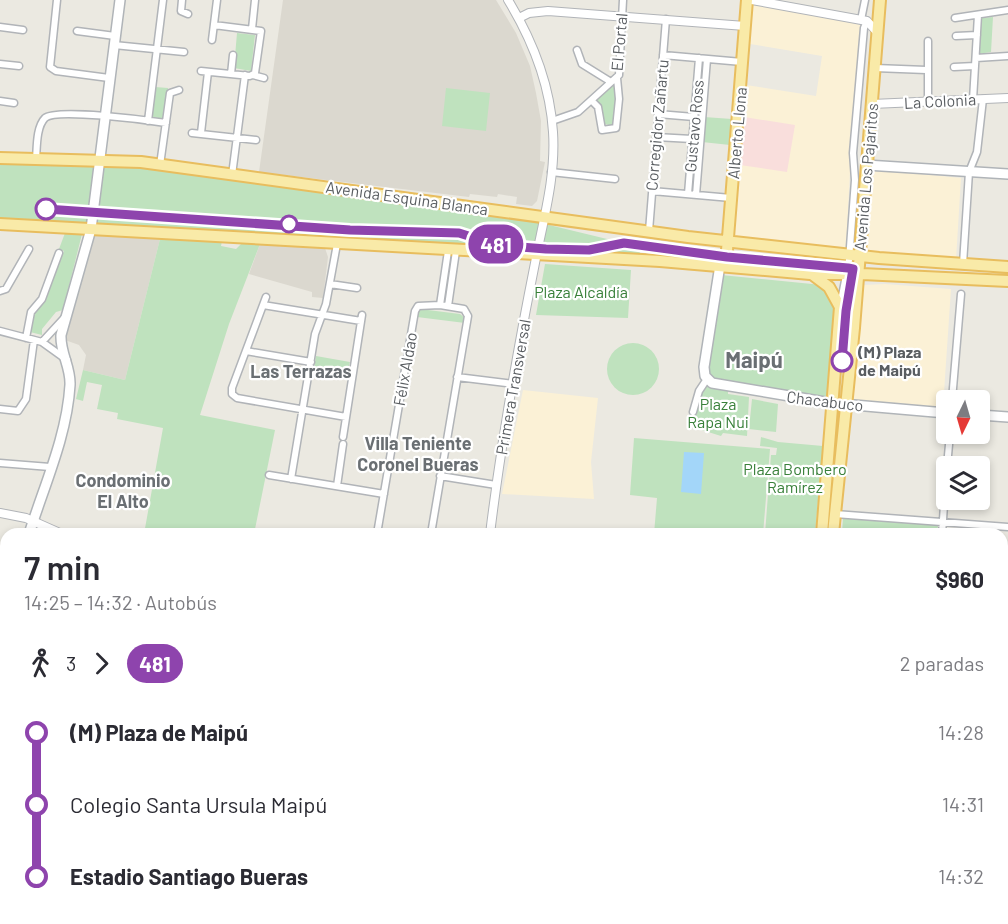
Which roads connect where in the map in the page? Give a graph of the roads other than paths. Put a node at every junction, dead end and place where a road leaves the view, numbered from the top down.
1 (57, 0) edge
2 (120, 0) edge
3 (164, 0) edge
4 (182, 0) edge
5 (217, 0) edge
6 (255, 0) edge
7 (508, 0) edge
8 (623, 0) edge
9 (747, 0) edge
10 (752, 0) edge
11 (865, 0) edge
12 (880, 0) edge
13 (1008, 10) edge
14 (188, 14) dead end
15 (978, 15) junction
16 (622, 16) junction
17 (519, 18) junction
18 (955, 18) dead end
19 (666, 19) junction
20 (864, 20) junction
21 (214, 25) junction
22 (745, 26) junction
23 (0, 27) edge
24 (252, 29) junction
25 (23, 30) dead end
26 (77, 32) dead end
27 (877, 33) junction
28 (977, 34) junction
29 (956, 36) dead end
30 (114, 40) junction
31 (212, 40) dead end
32 (928, 41) dead end
33 (157, 49) junction
34 (577, 50) dead end
35 (184, 52) dead end
36 (233, 55) dead end
37 (663, 55) junction
38 (1008, 56) edge
39 (976, 58) junction
40 (703, 59) junction
41 (742, 62) junction
42 (0, 64) edge
43 (19, 66) dead end
44 (975, 66) junction
45 (954, 67) dead end
46 (874, 68) junction
47 (926, 69) junction
48 (231, 74) junction
49 (245, 75) junction
50 (254, 75) junction
51 (109, 78) junction
52 (264, 78) dead end
53 (614, 80) junction
54 (179, 90) dead end
55 (1008, 98) edge
56 (983, 99) junction
57 (973, 100) junction
58 (0, 101) edge
59 (592, 102) junction
60 (927, 102) junction
61 (14, 103) dead end
62 (872, 104) junction
63 (658, 114) junction
64 (104, 117) junction
65 (694, 117) junction
66 (148, 121) junction
67 (552, 121) junction
68 (165, 123) junction
69 (192, 133) dead end
70 (201, 134) junction
71 (656, 137) junction
72 (237, 138) junction
73 (693, 139) junction
74 (256, 140) dead end
75 (0, 158) edge
76 (36, 159) junction
77 (100, 161) junction
78 (160, 165) junction
79 (866, 165) junction
80 (1008, 169) edge
81 (551, 172) junction
82 (969, 172) junction
83 (1008, 174) edge
84 (232, 175) junction
85 (615, 179) dead end
86 (652, 191) junction
87 (692, 194) junction
88 (731, 198) junction
89 (545, 217) junction
90 (0, 224) edge
91 (91, 229) junction
92 (649, 231) junction
93 (728, 241) junction
94 (337, 244) junction
95 (29, 249) dead end
96 (452, 251) junction
97 (59, 253) dead end
98 (854, 254) junction
99 (537, 255) junction
100 (963, 264) junction
101 (725, 266) junction
102 (1008, 267) edge
103 (810, 274) junction
104 (853, 274) junction
105 (1008, 281) edge
106 (330, 284) junction
107 (357, 288) dead end
108 (0, 290) edge
109 (961, 294) dead end
110 (266, 297) dead end
111 (262, 305) junction
112 (440, 305) junction
113 (448, 306) junction
114 (840, 307) junction
115 (321, 315) junction
116 (65, 317) junction
117 (0, 333) edge
118 (26, 338) junction
119 (34, 340) junction
120 (42, 342) junction
121 (246, 351) junction
122 (68, 361) junction
123 (311, 362) junction
124 (457, 377) junction
125 (707, 379) junction
126 (514, 384) junction
127 (953, 390) edge
128 (831, 404) junction
129 (847, 405) junction
130 (0, 409) edge
131 (303, 409) junction
132 (936, 411) edge
133 (693, 412) dead end
134 (990, 416) edge
135 (346, 417) junction
136 (1008, 417) edge
137 (0, 463) edge
138 (50, 467) junction
139 (269, 475) dead end
140 (440, 476) junction
141 (291, 479) junction
142 (496, 485) junction
143 (337, 486) junction
144 (384, 494) junction
145 (944, 510) edge
146 (0, 513) edge
147 (835, 514) junction
148 (33, 521) junction
149 (943, 523) junction
150 (1008, 527) edge
151 (31, 528) edge
152 (49, 528) edge
153 (378, 528) edge
154 (432, 528) edge
155 (491, 528) edge
156 (822, 528) edge
157 (834, 528) edge
158 (943, 528) edge

1 - 51 street
2 - 30 main road
3 - 33 street
4 - 14 street
5 - 21 street
6 - 24 street
7 - 17 street, Primera Transversal
8 - 16 street, El Portal
9 - 22 main road, Alberto Llona
10 - 20 street
11 - 20 street, Avenida Los Pajaritos
12 - 27 main road, Avenida Los Pajaritos
13 - 15 street
15 - 18 street
15 - 28 street
16 - 17 street
16 - 19 street
16 - 53 street, El Portal
17 - 67 street, Primera Transversal
19 - 22 street
19 - 37 street, Corregidor Zañartu
20 - 27 street
20 - 98 street, Avenida Los Pajaritos
21 - 24 street
21 - 31 street
22 - 41 main road, Alberto Llona
23 - 25 street
24 - 50 street
26 - 30 street
27 - 46 main road, Avenida Los Pajaritos
28 - 29 street
28 - 39 street
30 - 33 street
30 - 51 main road
32 - 47 street
33 - 35 street
33 - 66 street
34 - 53 street
36 - 48 street
37 - 40 street
37 - 63 street, Corregidor Zañartu
38 - 39 street
39 - 44 street
40 - 41 street
40 - 65 street, Gustavo Ross
40 - 87 street, Gustavo Ross
41 - 88 main road, Alberto Llona
42 - 43 street
44 - 45 street
44 - 57 street
46 - 47 street
46 - 62 main road, Avenida Los Pajaritos
47 - 60 street
48 - 49 street
48 - 70 street
49 - 50 street
49 - 72 street
50 - 52 street
51 - 64 main road
53 - 59 street, El Portal
53 - 59 street
54 - 68 street
55 - 56 street, La Colonia
56 - 57 street, La Colonia
56 - 82 street
57 - 60 street, La Colonia
58 - 61 street
59 - 67 street, El Portal
60 - 62 street, La Colonia
62 - 79 main road, Avenida Los Pajaritos
63 - 65 street
63 - 71 street, Corregidor Zañartu
64 - 66 street
64 - 76 street
64 - 77 main road
65 - 73 street, Gustavo Ross
66 - 68 street
67 - 81 street, Primera Transversal
68 - 78 street
69 - 70 street
70 - 72 street
71 - 73 street
71 - 86 street, Corregidor Zañartu
72 - 74 street
72 - 84 street
73 - 87 street, Gustavo Ross
75 - 76 main road, Avenida Esquina Blanca
76 - 77 main road, Avenida Esquina Blanca
77 - 78 main road, Avenida Esquina Blanca
77 - 91 main road
78 - 84 main road, Avenida Esquina Blanca
79 - 82 main road
79 - 98 main road, Avenida Los Pajaritos
80 - 83 street
81 - 85 street
81 - 89 street, Primera Transversal
82 - 83 main road
82 - 100 street
84 - 89 main road, Avenida Esquina Blanca
86 - 87 street
86 - 92 street, Corregidor Zañartu
87 - 88 street
88 - 93 main road, Alberto Llona
89 - 92 main road, Avenida Esquina Blanca
89 - 99 street, Primera Transversal
90 - 91 main road
91 - 94 main road
91 - 116 main road
92 - 93 main road, Avenida Esquina Blanca
93 - 98 main road, Avenida Esquina Blanca
93 - 101 main road, Alberto Llona
94 - 96 main road
94 - 106 street
95 - 108 street
96 - 99 main road
96 - 112 street
96 - 113 street
97 - 118 street
98 - 100 main road, Avenida Esquina Blanca
98 - 104 main road, Avenida Los Pajaritos
99 - 101 main road
99 - 126 street, Primera Transversal
100 - 102 main road, Avenida Esquina Blanca
101 - 103 main road
101 - 125 main road, Alberto Llona
103 - 104 main road
103 - 114 main road
104 - 105 main road
104 - 114 street, Avenida Los Pajaritos
104 - 129 main road, Avenida Los Pajaritos
106 - 107 street
106 - 115 street
109 - 127 street
110 - 111 street
111 - 115 street
111 - 121 street
112 - 113 street
112 - 144 street, Félix Aldao
113 - 124 street
114 - 128 main road, Avenida Los Pajaritos
115 - 123 street
115 - 135 street
116 - 120 street
116 - 122 main road
117 - 118 street
118 - 119 street
119 - 120 street
119 - 130 street
120 - 122 street
121 - 123 street
121 - 131 street
122 - 138 main road
123 - 131 street
124 - 126 street
124 - 140 street
125 - 128 main road, Chacabuco
125 - 133 street, Alberto Llona
126 - 142 street, Primera Transversal
128 - 129 main road, Chacabuco
128 - 156 main road, Avenida Los Pajaritos
129 - 132 main road, Chacabuco
129 - 147 main road, Avenida Los Pajaritos
131 - 135 street
131 - 141 street
134 - 136 main road
135 - 143 street
137 - 138 street
138 - 148 main road
139 - 141 street
140 - 142 street
140 - 154 street
141 - 143 street
142 - 155 street, Primera Transversal
143 - 144 street
144 - 153 street, Félix Aldao
145 - 149 street
146 - 148 street
147 - 149 street
147 - 157 main road, Avenida Los Pajaritos
148 - 151 main road
148 - 152 street
149 - 150 street
149 - 158 street

